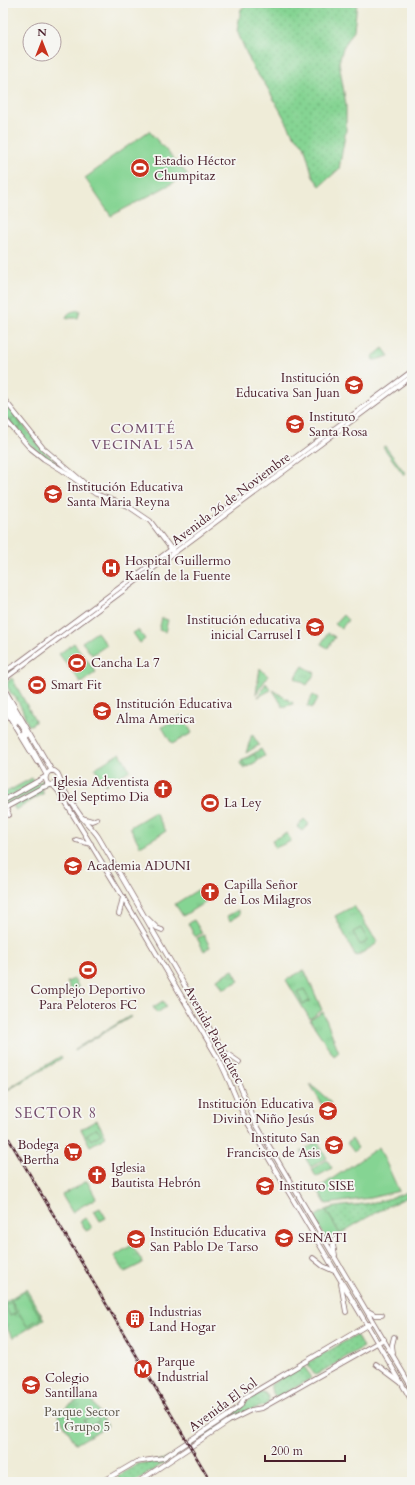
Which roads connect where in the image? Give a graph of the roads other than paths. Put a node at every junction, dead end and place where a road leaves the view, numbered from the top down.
1 (412, 371) edge
2 (412, 376) edge
3 (3, 398) edge
4 (3, 417) edge
5 (87, 488) junction
6 (173, 551) junction
7 (3, 672) edge
8 (3, 680) edge
9 (3, 687) edge
10 (3, 694) edge
11 (3, 700) edge
12 (3, 706) edge
13 (52, 771) junction
14 (46, 776) junction
15 (59, 778) junction
16 (52, 785) junction
17 (3, 801) edge
18 (4, 809) edge
19 (10, 815) dead end
20 (82, 818) junction
21 (97, 819) dead end
22 (76, 840) dead end
23 (92, 844) junction
24 (123, 897) junction
25 (119, 914) dead end
26 (145, 918) junction
27 (162, 930) dead end
28 (179, 977) junction
29 (172, 980) junction
30 (219, 1044) junction
31 (212, 1047) junction
32 (222, 1050) junction
33 (239, 1062) dead end
34 (280, 1165) junction
35 (274, 1168) junction
36 (335, 1239) dead end
37 (313, 1258) dead end
38 (337, 1261) junction
39 (336, 1272) junction
40 (340, 1278) junction
41 (365, 1308) junction
42 (346, 1312) dead end
43 (382, 1315) dead end
44 (374, 1322) junction
45 (368, 1325) junction
46 (394, 1337) dead end
47 (384, 1339) junction
48 (378, 1342) junction
49 (394, 1357) junction
50 (376, 1364) dead end
51 (402, 1384) junction
52 (412, 1388) edge
53 (412, 1400) edge
54 (102, 1482) edge
55 (138, 1482) edge

1 - 6 main road, Avenida 26 de Noviembre
2 - 6 main road, Avenida 26 de Noviembre
3 - 5 main road
4 - 5 main road
5 - 6 main road
6 - 7 main road, Avenida 26 de Noviembre
6 - 8 main road, Avenida 26 de Noviembre
9 - 13 main road
10 - 13 main road
11 - 14 main road
12 - 14 main road
13 - 14 main road
13 - 15 main road
14 - 16 main road
14 - 17 main road
15 - 16 main road
15 - 20 main road, Avenida Pachacútec
16 - 18 main road
16 - 23 main road, Avenida Pachacútec
18 - 19 main road
20 - 21 main road
20 - 26 main road, Avenida Pachacútec
22 - 23 main road
23 - 24 main road, Avenida Pachacútec
24 - 25 main road
24 - 29 main road, Avenida Pachacútec
26 - 27 main road
26 - 28 main road, Avenida Pachacútec
28 - 29 main road
28 - 30 main road, Avenida Pachacútec
29 - 31 main road, Avenida Pachacútec
30 - 31 main road
30 - 32 main road, Avenida Pachacútec
31 - 35 main road, Avenida Pachacútec
32 - 33 main road
32 - 34 main road, Avenida Pachacútec
34 - 35 main road
34 - 38 main road, Avenida Pachacútec
35 - 39 main road, Avenida Pachacútec
36 - 38 main road
37 - 39 main road
38 - 41 main road, Avenida Pachacútec
39 - 40 main road, Avenida Pachacútec
40 - 42 main road
40 - 45 main road, Avenida Pachacútec
41 - 43 main road
41 - 44 main road, Avenida Pachacútec
44 - 45 main road, Avenida El Sol
44 - 47 main road, Avenida Pachacútec
45 - 48 main road, Avenida Pachacútec
45 - 54 main road, Avenida El Sol
46 - 49 main road
47 - 48 main road, Avenida El Sol
47 - 49 main road, Avenida Pachacútec
48 - 51 main road, Avenida Pachacútec
48 - 55 main road, Avenida El Sol
49 - 52 main road, Avenida Pachacútec
50 - 51 main road
51 - 53 main road, Avenida Pachacútec

